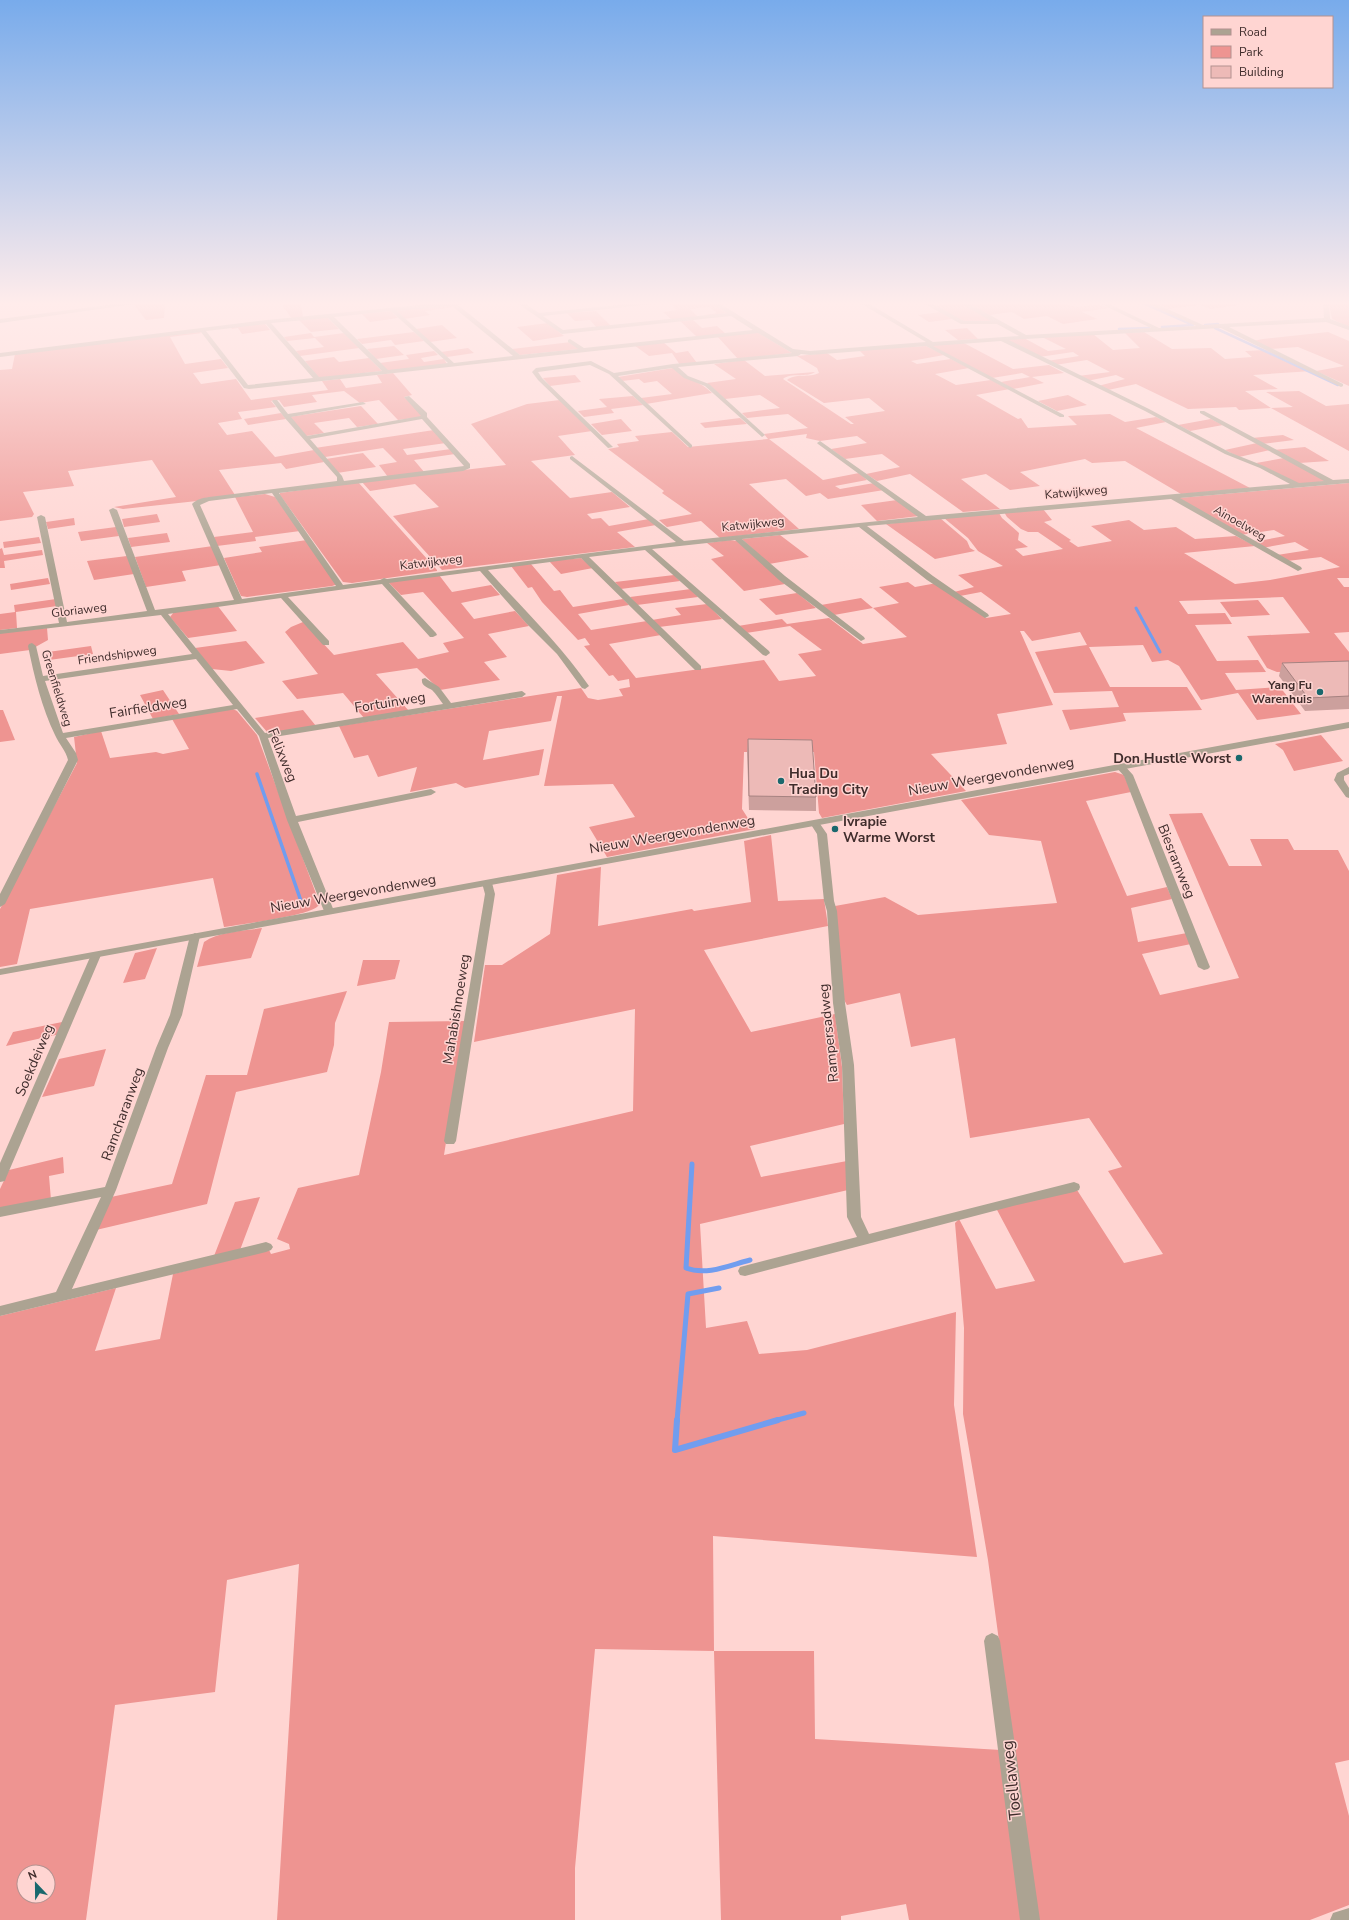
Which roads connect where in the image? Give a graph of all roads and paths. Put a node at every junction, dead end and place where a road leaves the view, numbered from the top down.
1 (553, 393) edge
2 (632, 393) edge
3 (715, 393) edge
4 (1018, 393) edge
5 (1111, 393) edge
6 (407, 397) dead end
7 (274, 401) dead end
8 (363, 404) dead end
9 (1202, 412) dead end
10 (286, 416) junction
11 (1062, 416) dead end
12 (424, 418) junction
13 (762, 435) dead end
14 (305, 438) junction
15 (820, 444) dead end
16 (690, 446) dead end
17 (610, 447) dead end
18 (572, 458) dead end
19 (1349, 481) edge
20 (341, 482) junction
21 (1333, 483) junction
22 (1298, 486) junction
23 (274, 491) junction
24 (1171, 496) junction
25 (113, 510) dead end
26 (41, 517) dead end
27 (924, 518) junction
28 (860, 524) junction
29 (736, 537) junction
30 (682, 543) junction
31 (647, 548) junction
32 (583, 555) junction
33 (482, 568) junction
34 (1298, 569) dead end
35 (384, 580) junction
36 (341, 586) junction
37 (282, 595) junction
38 (239, 601) junction
39 (157, 612) junction
40 (985, 616) dead end
41 (64, 624) junction
42 (0, 632) edge
43 (433, 635) dead end
44 (861, 639) dead end
45 (326, 644) dead end
46 (32, 646) dead end
47 (766, 653) dead end
48 (197, 656) junction
49 (698, 668) dead end
50 (41, 679) junction
51 (426, 680) dead end
52 (585, 686) dead end
53 (522, 694) dead end
54 (240, 706) junction
55 (450, 707) junction
56 (1349, 725) edge
57 (60, 736) junction
58 (263, 736) junction
59 (1121, 767) junction
60 (1347, 770) edge
61 (431, 792) dead end
62 (1349, 795) edge
63 (292, 820) junction
64 (815, 823) junction
65 (487, 883) junction
66 (0, 904) edge
67 (329, 911) junction
68 (195, 936) junction
69 (96, 955) junction
70 (1204, 967) dead end
71 (0, 972) edge
72 (450, 1141) dead end
73 (0, 1178) edge
74 (1074, 1187) dead end
75 (110, 1190) junction
76 (0, 1212) edge
77 (865, 1240) junction
78 (266, 1247) dead end
79 (745, 1271) dead end
80 (61, 1297) junction
81 (0, 1311) edge
82 (992, 1641) dead end
83 (1349, 1917) edge
84 (1030, 1920) edge
85 (1340, 1920) edge

1 - 17 street
2 - 16 street
3 - 13 street
4 - 11 street
5 - 22 street
6 - 12 street
7 - 10 street
8 - 10 street
9 - 21 street
10 - 14 street
12 - 14 street
12 - 20 street
14 - 20 street
15 - 27 street
18 - 30 street
19 - 21 street, Katwijkweg
20 - 23 street
21 - 22 street, Katwijkweg
22 - 24 street, Katwijkweg
23 - 36 street
23 - 38 street
24 - 27 street, Katwijkweg
24 - 34 street, Ainoelweg
25 - 39 street, Felixweg
26 - 41 street
27 - 28 street, Katwijkweg
28 - 29 street, Katwijkweg
28 - 40 street
29 - 30 street, Katwijkweg
29 - 44 street
30 - 31 street, Katwijkweg
31 - 32 street, Katwijkweg
31 - 47 street
32 - 33 street, Katwijkweg
32 - 49 street
33 - 35 street, Katwijkweg
33 - 52 street
35 - 36 street, Katwijkweg
35 - 43 street
36 - 37 street, Katwijkweg
37 - 38 street, Katwijkweg
37 - 45 street
38 - 39 street, Katwijkweg
39 - 41 street, Gloriaweg
39 - 48 street, Felixweg
41 - 42 street, Gloriaweg
46 - 50 street, Greenfieldweg
48 - 50 street, Friendshipweg
48 - 54 street, Felixweg
50 - 57 street, Greenfieldweg
51 - 55 street
53 - 55 street, Fortuinweg
54 - 57 street, Fairfieldweg
54 - 58 street, Felixweg
55 - 58 street, Fortuinweg
56 - 59 street, Nieuw Weergevondenweg
57 - 66 street, Greenfieldweg
58 - 63 street, Felixweg
59 - 64 street, Nieuw Weergevondenweg
59 - 70 street, Biesramweg
60 - 62 street
61 - 63 street
63 - 67 street, Felixweg
64 - 65 street, Nieuw Weergevondenweg
64 - 77 street, Rampersadweg
65 - 67 street, Nieuw Weergevondenweg
65 - 72 street, Mahabishnoeweg
67 - 68 street, Nieuw Weergevondenweg
68 - 69 street, Nieuw Weergevondenweg
68 - 75 street, Ramcharanweg
69 - 71 street, Nieuw Weergevondenweg
69 - 73 street, Soekdeiweg
74 - 77 street
75 - 76 street
75 - 80 street, Ramcharanweg
77 - 79 street
78 - 80 street
80 - 81 street
82 - 84 street, Toellaweg
83 - 85 street

